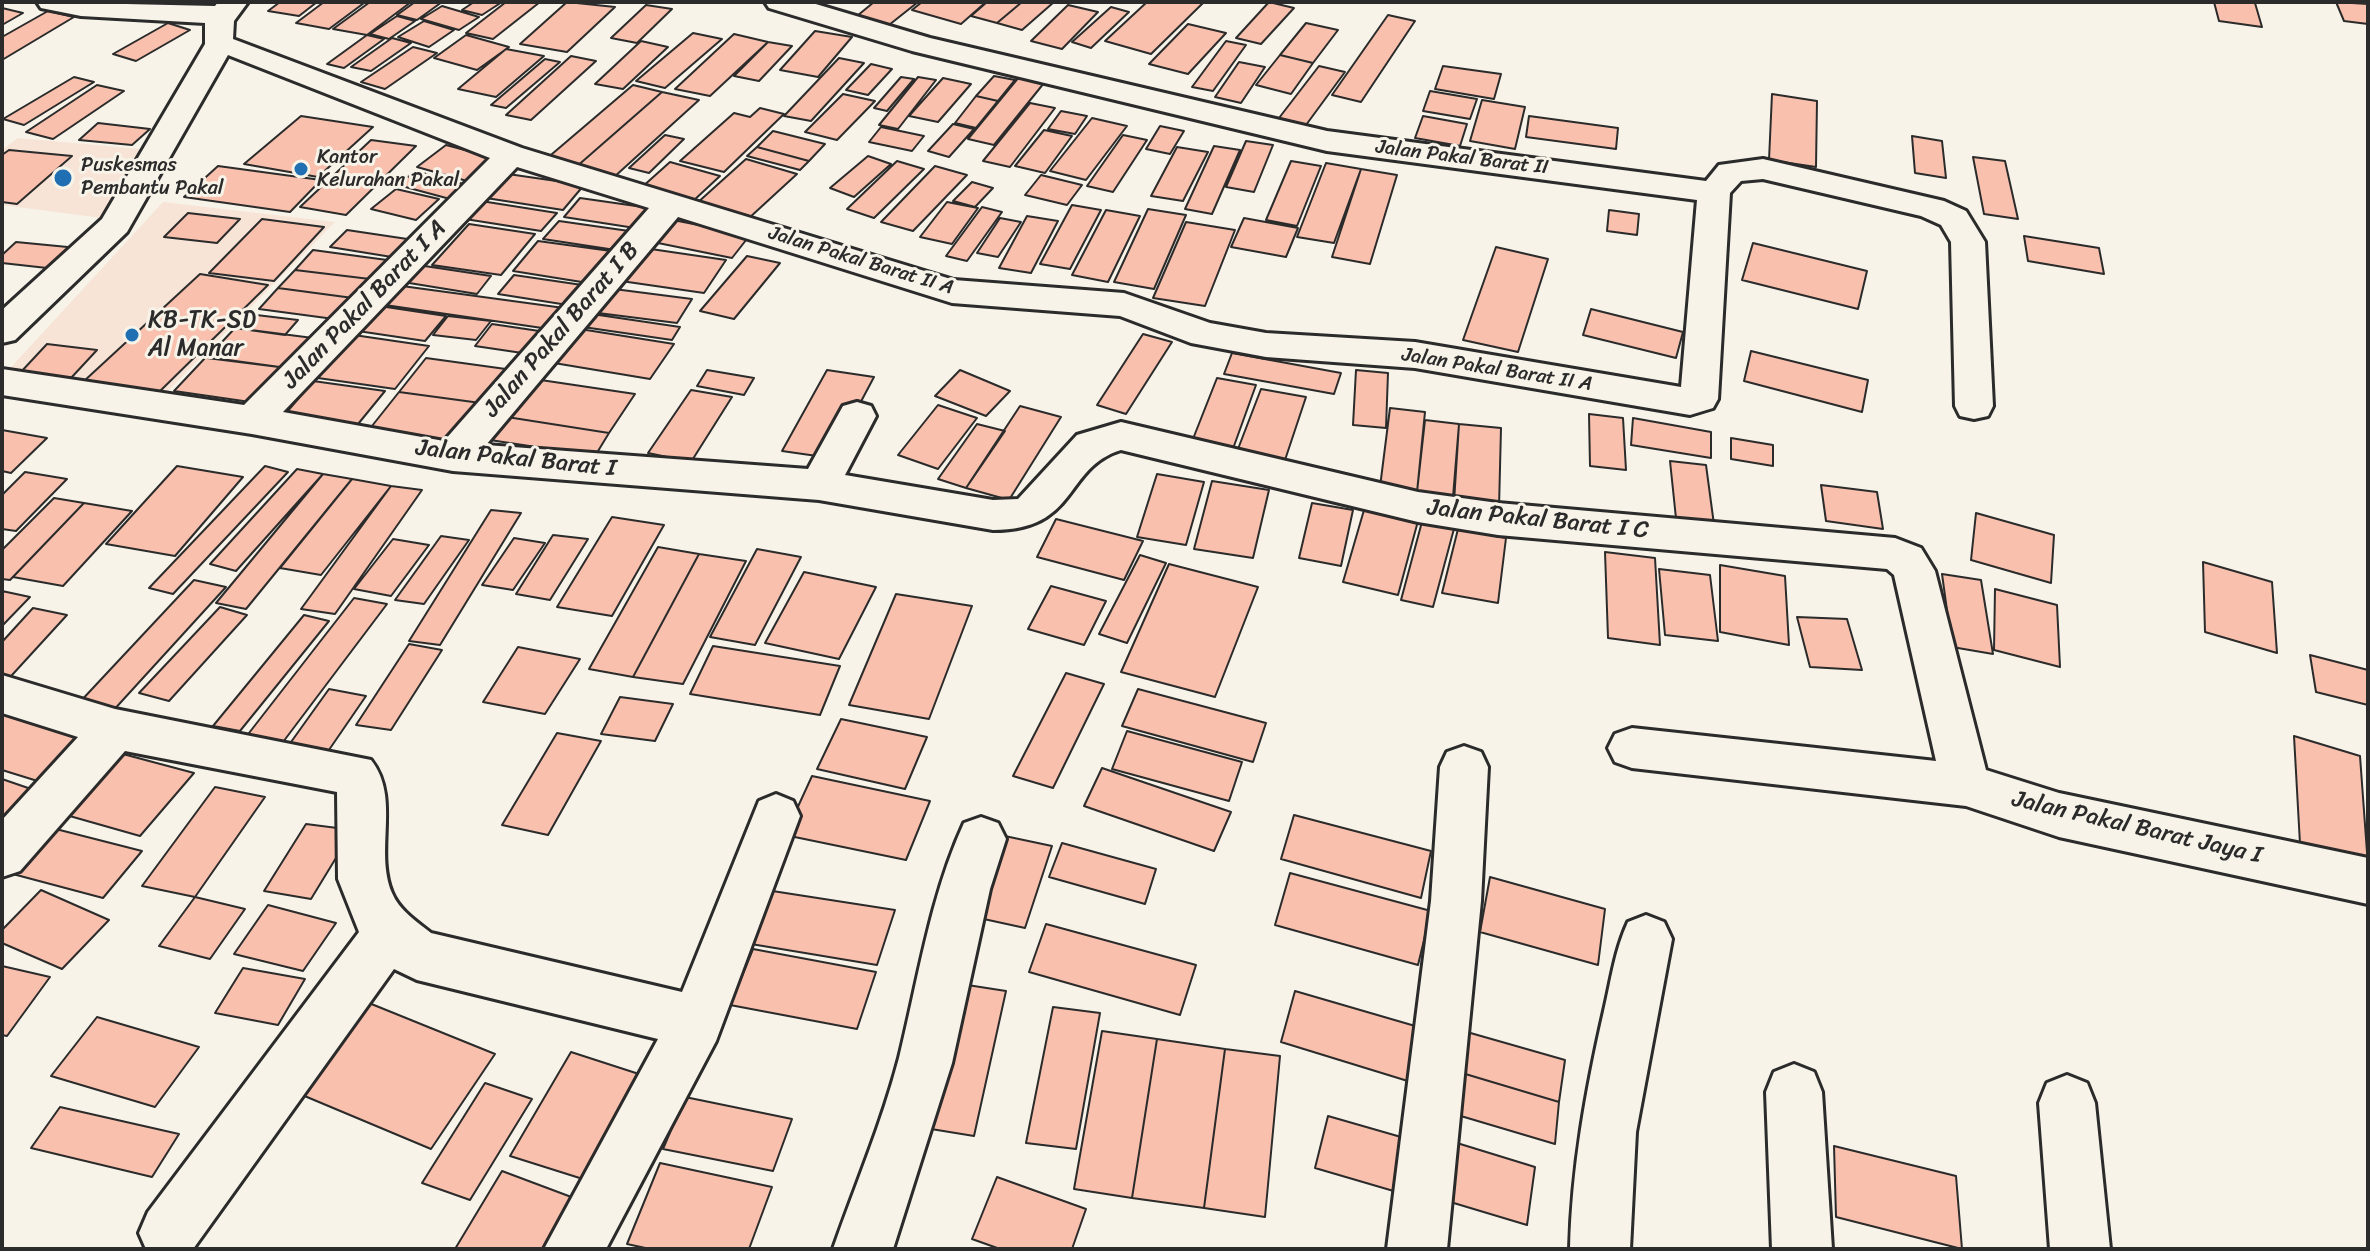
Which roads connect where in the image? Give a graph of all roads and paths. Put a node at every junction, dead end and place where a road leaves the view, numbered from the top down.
1 (51, 2) edge
2 (779, 2) edge
3 (225, 20) edge
4 (511, 155) junction
5 (1714, 192) junction
6 (672, 203) junction
7 (2, 331) edge
8 (2, 382) edge
9 (1974, 406) dead end
10 (857, 416) dead end
11 (252, 420) junction
12 (453, 457) junction
13 (819, 485) junction
14 (1032, 510) joint
15 (2, 694) edge
16 (115, 729) junction
17 (1632, 748) dead end
18 (1464, 767) dead end
19 (1966, 785) junction
20 (776, 816) dead end
21 (981, 839) dead end
22 (2, 855) edge
23 (2368, 881) edge
24 (389, 934) junction
25 (1646, 939) dead end
26 (697, 1022) junction
27 (1794, 1092) dead end
28 (2067, 1103) dead end
29 (169, 1233) dead end
30 (574, 1249) edge
31 (863, 1249) edge
32 (1417, 1249) edge
33 (1600, 1249) edge
34 (1802, 1249) edge
35 (2080, 1249) edge

1 - 3 street, Jalan Pakal Barat II A
2 - 5 street, Jalan Pakal Barat II
3 - 4 street, Jalan Pakal Barat II A
3 - 7 street
4 - 6 street, Jalan Pakal Barat II A
4 - 11 street, Jalan Pakal Barat I A
5 - 6 street, Jalan Pakal Barat II A
5 - 9 street
6 - 12 street, Jalan Pakal Barat I B
8 - 11 street, Jalan Pakal Barat I
10 - 13 street
11 - 12 street, Jalan Pakal Barat I
12 - 13 street, Jalan Pakal Barat I
13 - 14 street, Jalan Pakal Barat I
14 - 19 street, Jalan Pakal Barat I C
15 - 16 street
16 - 22 street
16 - 24 street
17 - 19 street, Jalan Pakal Barat Jaya I
18 - 32 street
19 - 23 street, Jalan Pakal Barat Jaya I
20 - 26 street
21 - 31 street
24 - 26 street
24 - 29 street
25 - 33 street
26 - 30 street
27 - 34 street
28 - 35 street

